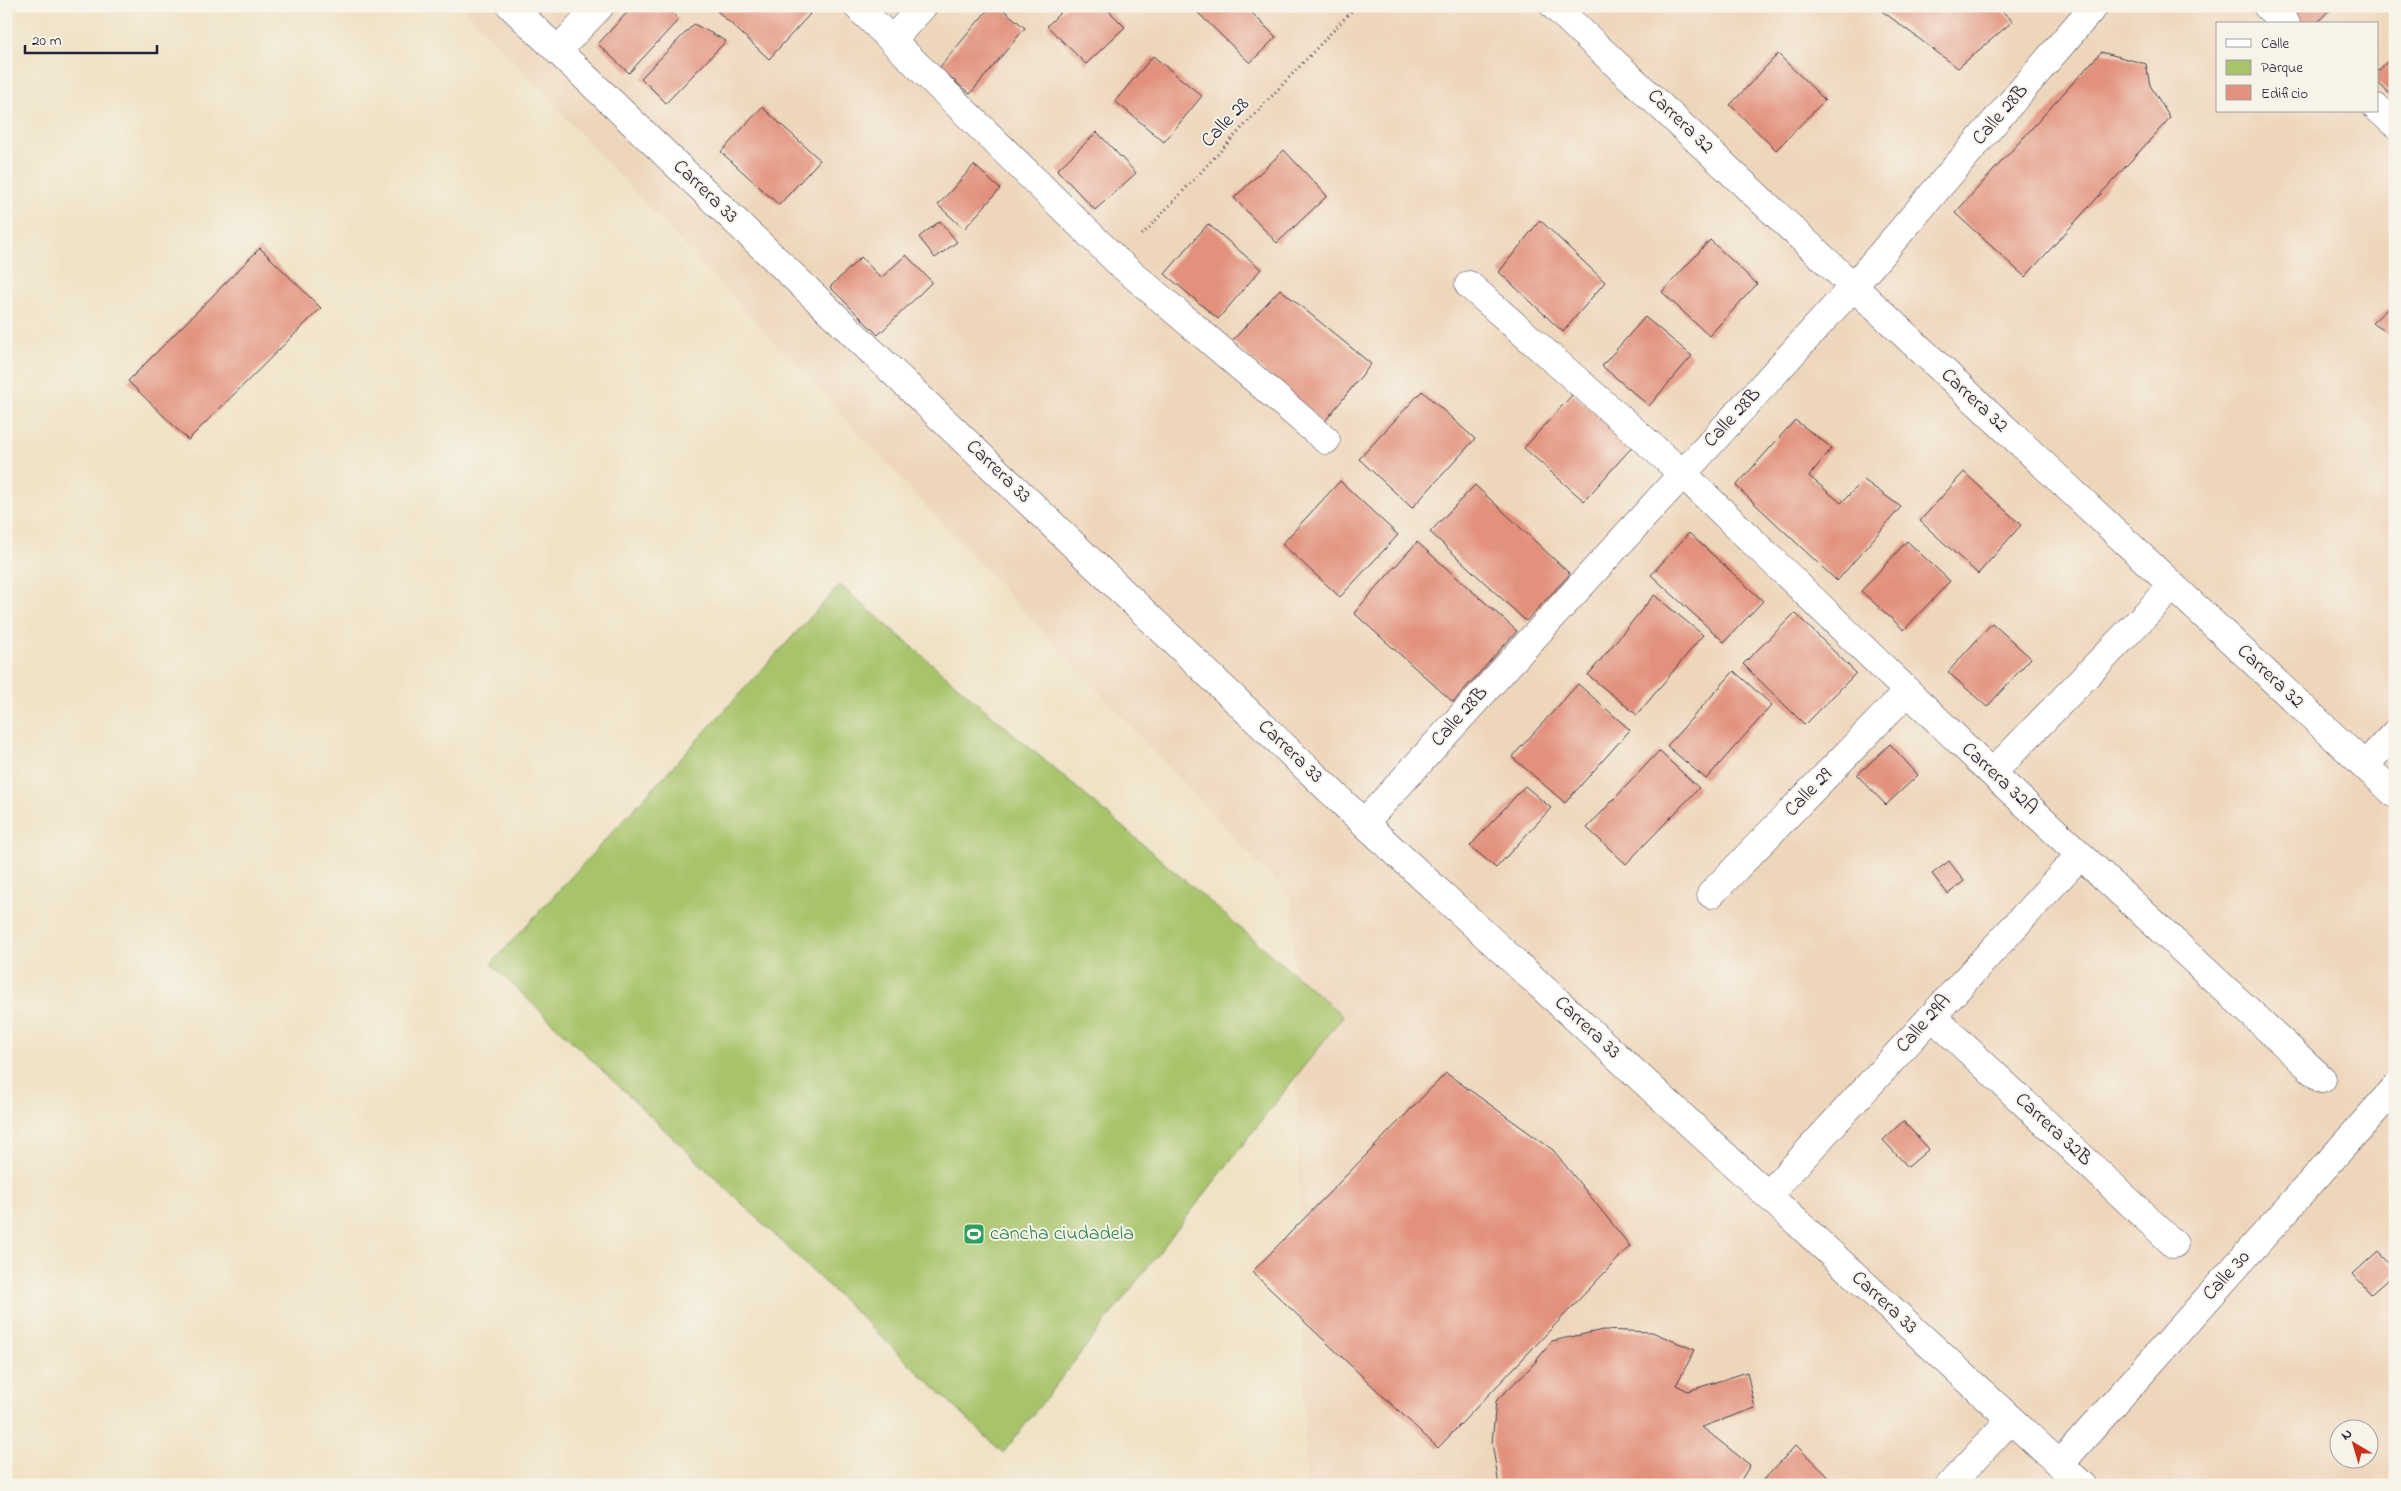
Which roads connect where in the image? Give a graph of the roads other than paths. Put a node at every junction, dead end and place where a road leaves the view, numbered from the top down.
1 (511, 6) edge
2 (600, 6) edge
3 (857, 6) edge
4 (923, 6) edge
5 (1554, 6) edge
6 (2094, 6) edge
7 (2267, 6) edge
8 (2284, 22) edge
9 (893, 39) junction
10 (558, 50) junction
11 (2378, 109) edge
12 (2395, 124) edge
13 (1469, 285) dead end
14 (1852, 288) junction
15 (1326, 440) dead end
16 (1682, 473) junction
17 (2173, 586) junction
18 (1907, 692) junction
19 (2395, 733) edge
20 (2364, 766) junction
21 (1992, 773) junction
22 (2395, 794) edge
23 (1364, 823) junction
24 (2080, 855) junction
25 (1711, 894) dead end
26 (1932, 1016) junction
27 (2322, 1079) dead end
28 (2395, 1088) edge
29 (1768, 1195) junction
30 (2174, 1244) dead end
31 (2010, 1420) junction
32 (2060, 1464) junction
33 (1950, 1485) edge
34 (2082, 1485) edge

1 - 10 street, Carrera 33
2 - 10 street
3 - 9 street
4 - 9 street
5 - 14 street, Carrera 32
6 - 14 street, Calle 28B
7 - 8 street
9 - 15 street
10 - 23 street, Carrera 33
11 - 12 street
13 - 16 street, Carrera 32A
14 - 16 street, Calle 28B
14 - 17 street, Carrera 32
16 - 18 street, Carrera 32A
16 - 23 street, Calle 28B
17 - 20 street, Carrera 32
17 - 21 street
18 - 21 street, Carrera 32A
18 - 25 street, Calle 29
19 - 20 street
20 - 22 street, Carrera 32
21 - 24 street, Carrera 32A
23 - 29 street, Carrera 33
24 - 26 street, Calle 29A
24 - 27 street, Carrera 32A
26 - 29 street, Calle 29A
26 - 30 street, Carrera 32B
28 - 32 street, Calle 30
29 - 31 street, Carrera 33
31 - 32 street, Carrera 33
31 - 33 street
32 - 34 street, Carrera 33

